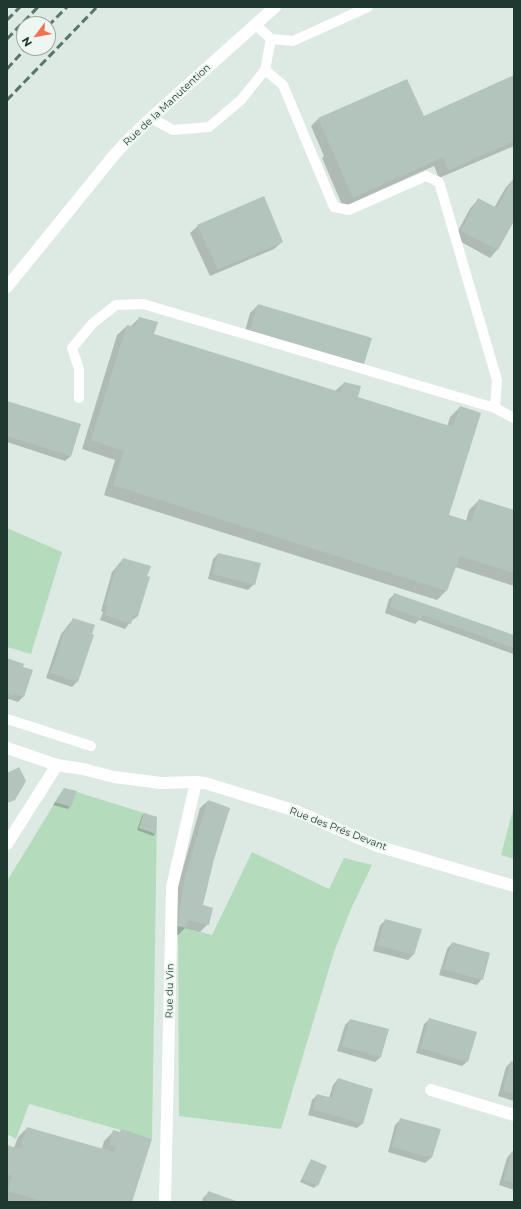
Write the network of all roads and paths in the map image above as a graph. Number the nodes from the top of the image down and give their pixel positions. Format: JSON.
{"nodes":[{"id":1,"x":275,"y":7,"type":"edge"},
{"id":2,"x":368,"y":7,"type":"edge"},
{"id":3,"x":255,"y":24,"type":"junction"},
{"id":4,"x":271,"y":39,"type":"junction"},
{"id":5,"x":265,"y":70,"type":"junction"},
{"id":6,"x":151,"y":118,"type":"junction"},
{"id":7,"x":7,"y":287,"type":"edge"},
{"id":8,"x":79,"y":398,"type":"dead end"},
{"id":9,"x":495,"y":408,"type":"junction"},
{"id":10,"x":514,"y":418,"type":"edge"},
{"id":11,"x":7,"y":719,"type":"edge"},
{"id":12,"x":91,"y":746,"type":"dead end"},
{"id":13,"x":7,"y":748,"type":"edge"},
{"id":14,"x":57,"y":765,"type":"junction"},
{"id":15,"x":196,"y":782,"type":"junction"},
{"id":16,"x":7,"y":844,"type":"edge"},
{"id":17,"x":514,"y":886,"type":"edge"},
{"id":18,"x":431,"y":1090,"type":"dead end"},
{"id":19,"x":514,"y":1115,"type":"edge"},
{"id":20,"x":165,"y":1202,"type":"edge"}],
"edges":[{"from":1,"to":3,"type":"street","name":"Rue de la Manutention"},
{"from":2,"to":4,"type":"lane"},
{"from":3,"to":4,"type":"lane"},
{"from":3,"to":6,"type":"street","name":"Rue de la Manutention"},
{"from":4,"to":5,"type":"lane"},
{"from":5,"to":6,"type":"lane"},
{"from":5,"to":9,"type":"lane"},
{"from":6,"to":7,"type":"street","name":"Rue de la Manutention"},
{"from":8,"to":9,"type":"lane"},
{"from":9,"to":10,"type":"lane"},
{"from":11,"to":12,"type":"lane"},
{"from":13,"to":14,"type":"street","name":"Rue des Prés Devant"},
{"from":14,"to":15,"type":"street","name":"Rue des Prés Devant"},
{"from":14,"to":16,"type":"street"},
{"from":15,"to":17,"type":"street","name":"Rue des Prés Devant"},
{"from":15,"to":20,"type":"street","name":"Rue du Vin"},
{"from":18,"to":19,"type":"street"}]}
